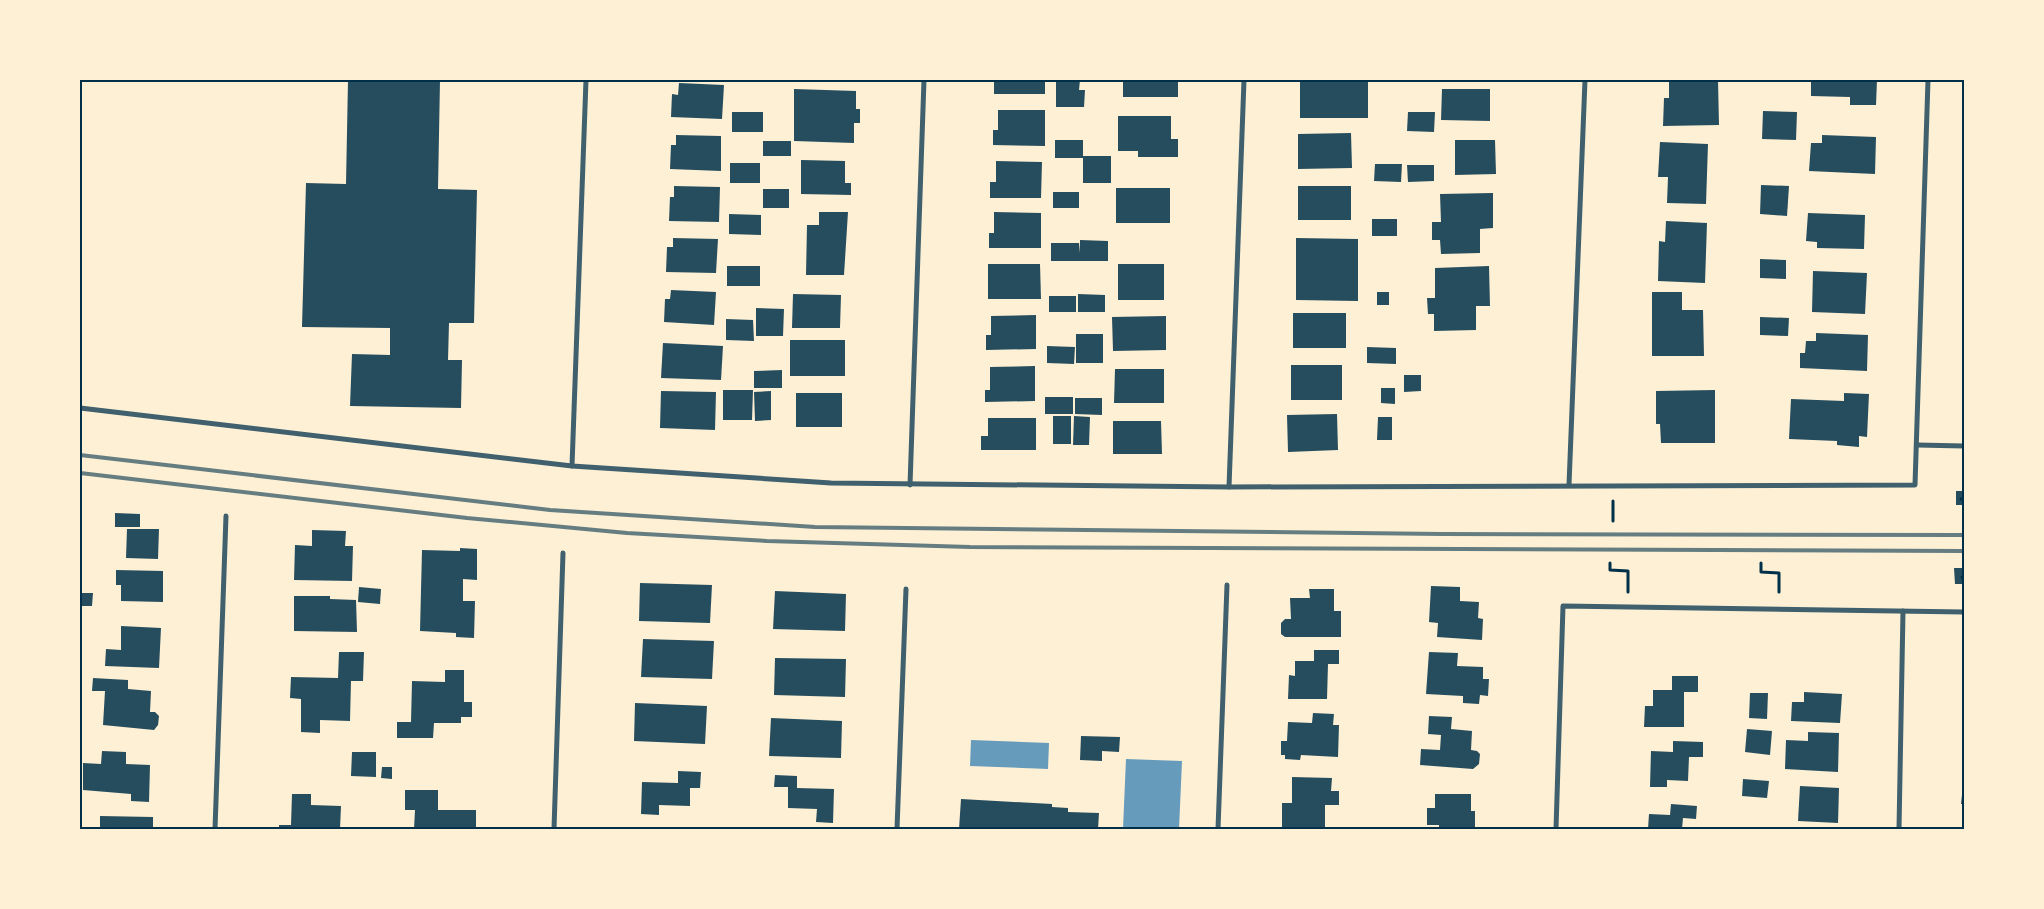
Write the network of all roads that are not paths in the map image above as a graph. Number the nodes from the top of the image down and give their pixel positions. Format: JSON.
{"nodes":[{"id":1,"x":586,"y":80,"type":"edge"},
{"id":2,"x":924,"y":80,"type":"edge"},
{"id":3,"x":1244,"y":80,"type":"edge"},
{"id":4,"x":1585,"y":80,"type":"edge"},
{"id":5,"x":1928,"y":80,"type":"edge"},
{"id":6,"x":80,"y":408,"type":"edge"},
{"id":7,"x":1917,"y":445,"type":"junction"},
{"id":8,"x":1964,"y":446,"type":"edge"},
{"id":9,"x":572,"y":466,"type":"junction"},
{"id":10,"x":910,"y":485,"type":"junction"},
{"id":11,"x":1569,"y":485,"type":"junction"},
{"id":12,"x":1229,"y":487,"type":"junction"},
{"id":13,"x":226,"y":516,"type":"dead end"},
{"id":14,"x":563,"y":553,"type":"dead end"},
{"id":15,"x":1226,"y":585,"type":"dead end"},
{"id":16,"x":906,"y":589,"type":"dead end"},
{"id":17,"x":1903,"y":611,"type":"junction"},
{"id":18,"x":1964,"y":612,"type":"edge"},
{"id":19,"x":215,"y":829,"type":"edge"},
{"id":20,"x":554,"y":829,"type":"edge"},
{"id":21,"x":897,"y":829,"type":"edge"},
{"id":22,"x":1218,"y":829,"type":"edge"},
{"id":23,"x":1556,"y":829,"type":"edge"},
{"id":24,"x":1899,"y":829,"type":"edge"}],
"edges":[{"from":1,"to":9,"type":"street"},
{"from":2,"to":10,"type":"street"},
{"from":3,"to":12,"type":"street"},
{"from":4,"to":11,"type":"street"},
{"from":5,"to":7,"type":"street"},
{"from":6,"to":9,"type":"street"},
{"from":7,"to":8,"type":"street"},
{"from":7,"to":11,"type":"street"},
{"from":9,"to":10,"type":"street"},
{"from":10,"to":12,"type":"street"},
{"from":11,"to":12,"type":"street"},
{"from":13,"to":19,"type":"street"},
{"from":14,"to":20,"type":"street"},
{"from":15,"to":22,"type":"street"},
{"from":16,"to":21,"type":"street"},
{"from":17,"to":18,"type":"street"},
{"from":17,"to":23,"type":"street"},
{"from":17,"to":24,"type":"street"}]}
